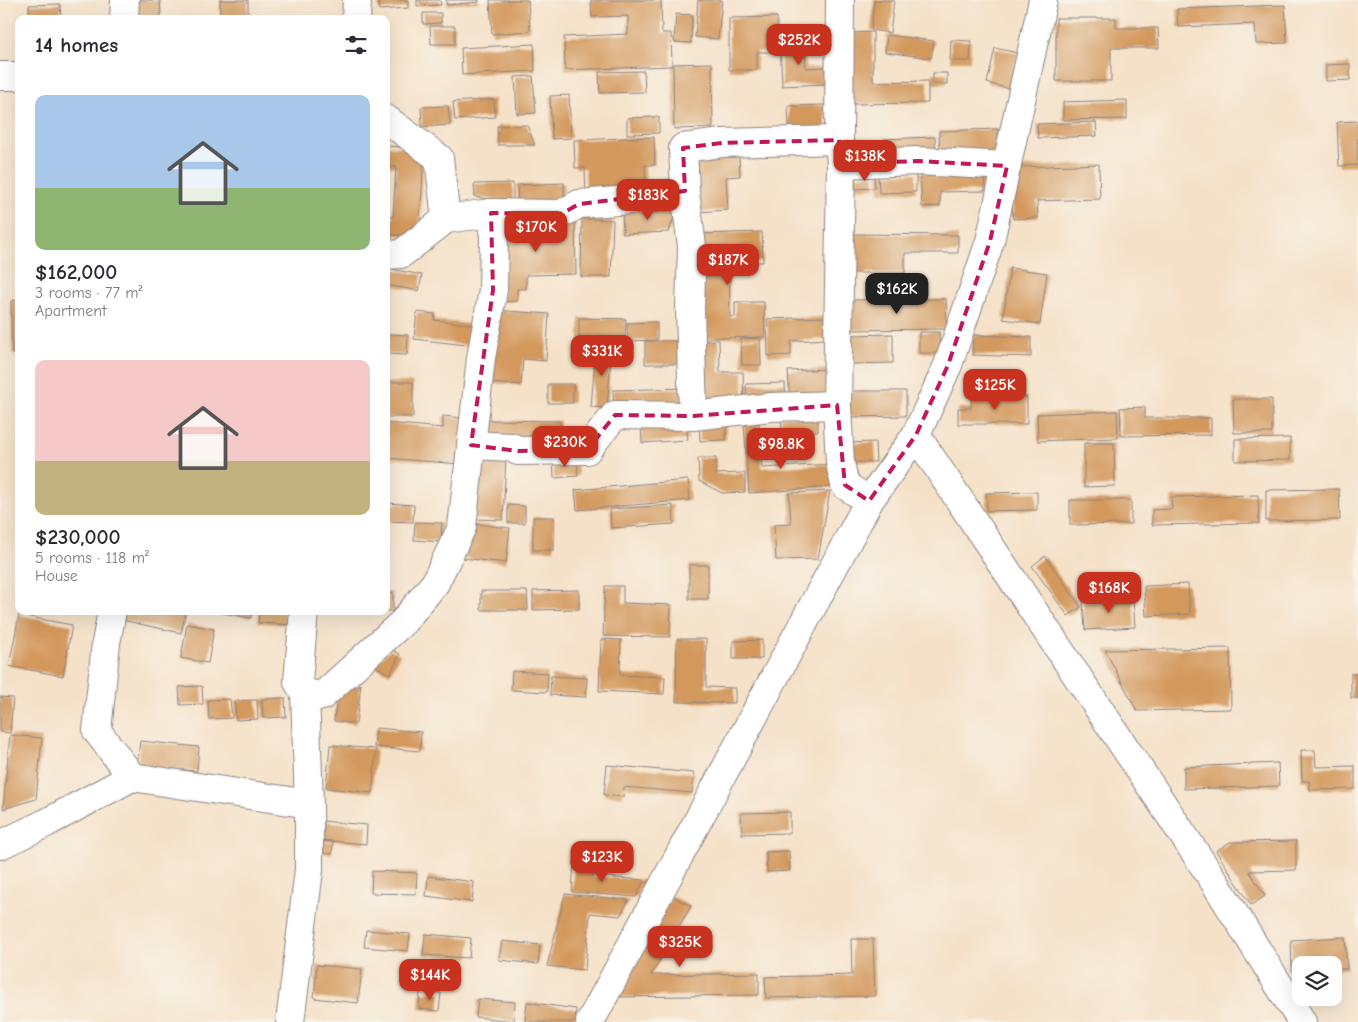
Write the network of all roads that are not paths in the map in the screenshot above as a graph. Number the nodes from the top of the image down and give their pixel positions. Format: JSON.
{"nodes":[{"id":1,"x":125,"y":0,"type":"edge"},
{"id":2,"x":356,"y":0,"type":"edge"},
{"id":3,"x":840,"y":0,"type":"edge"},
{"id":4,"x":1043,"y":0,"type":"edge"},
{"id":5,"x":124,"y":15,"type":"edge"},
{"id":6,"x":356,"y":15,"type":"edge"},
{"id":7,"x":0,"y":76,"type":"edge"},
{"id":8,"x":15,"y":76,"type":"edge"},
{"id":9,"x":390,"y":122,"type":"edge"},
{"id":10,"x":840,"y":152,"type":"junction"},
{"id":11,"x":1007,"y":166,"type":"junction"},
{"id":12,"x":685,"y":191,"type":"junction"},
{"id":13,"x":491,"y":213,"type":"junction"},
{"id":14,"x":446,"y":219,"type":"junction"},
{"id":15,"x":390,"y":255,"type":"edge"},
{"id":16,"x":837,"y":405,"type":"junction"},
{"id":17,"x":692,"y":416,"type":"junction"},
{"id":18,"x":916,"y":435,"type":"junction"},
{"id":19,"x":471,"y":445,"type":"junction"},
{"id":20,"x":869,"y":501,"type":"junction"},
{"id":21,"x":111,"y":615,"type":"edge"},
{"id":22,"x":304,"y":615,"type":"edge"},
{"id":23,"x":305,"y":693,"type":"junction"},
{"id":24,"x":132,"y":777,"type":"junction"},
{"id":25,"x":308,"y":804,"type":"junction"},
{"id":26,"x":0,"y":845,"type":"edge"},
{"id":27,"x":290,"y":1022,"type":"edge"},
{"id":28,"x":590,"y":1022,"type":"edge"},
{"id":29,"x":1302,"y":1022,"type":"edge"}],
"edges":[{"from":1,"to":5,"type":"street"},
{"from":2,"to":6,"type":"street"},
{"from":3,"to":10,"type":"street"},
{"from":4,"to":11,"type":"street"},
{"from":7,"to":8,"type":"street"},
{"from":9,"to":14,"type":"street"},
{"from":10,"to":11,"type":"street"},
{"from":10,"to":12,"type":"street"},
{"from":10,"to":16,"type":"street"},
{"from":11,"to":18,"type":"street"},
{"from":12,"to":13,"type":"street"},
{"from":12,"to":17,"type":"street"},
{"from":13,"to":14,"type":"street"},
{"from":13,"to":19,"type":"street"},
{"from":14,"to":15,"type":"street"},
{"from":16,"to":17,"type":"street"},
{"from":16,"to":20,"type":"street"},
{"from":17,"to":19,"type":"street"},
{"from":18,"to":20,"type":"street"},
{"from":18,"to":29,"type":"street"},
{"from":19,"to":23,"type":"street"},
{"from":20,"to":28,"type":"street"},
{"from":21,"to":24,"type":"street"},
{"from":22,"to":23,"type":"street"},
{"from":23,"to":25,"type":"street"},
{"from":24,"to":25,"type":"street"},
{"from":24,"to":26,"type":"street"},
{"from":25,"to":27,"type":"street"}]}
